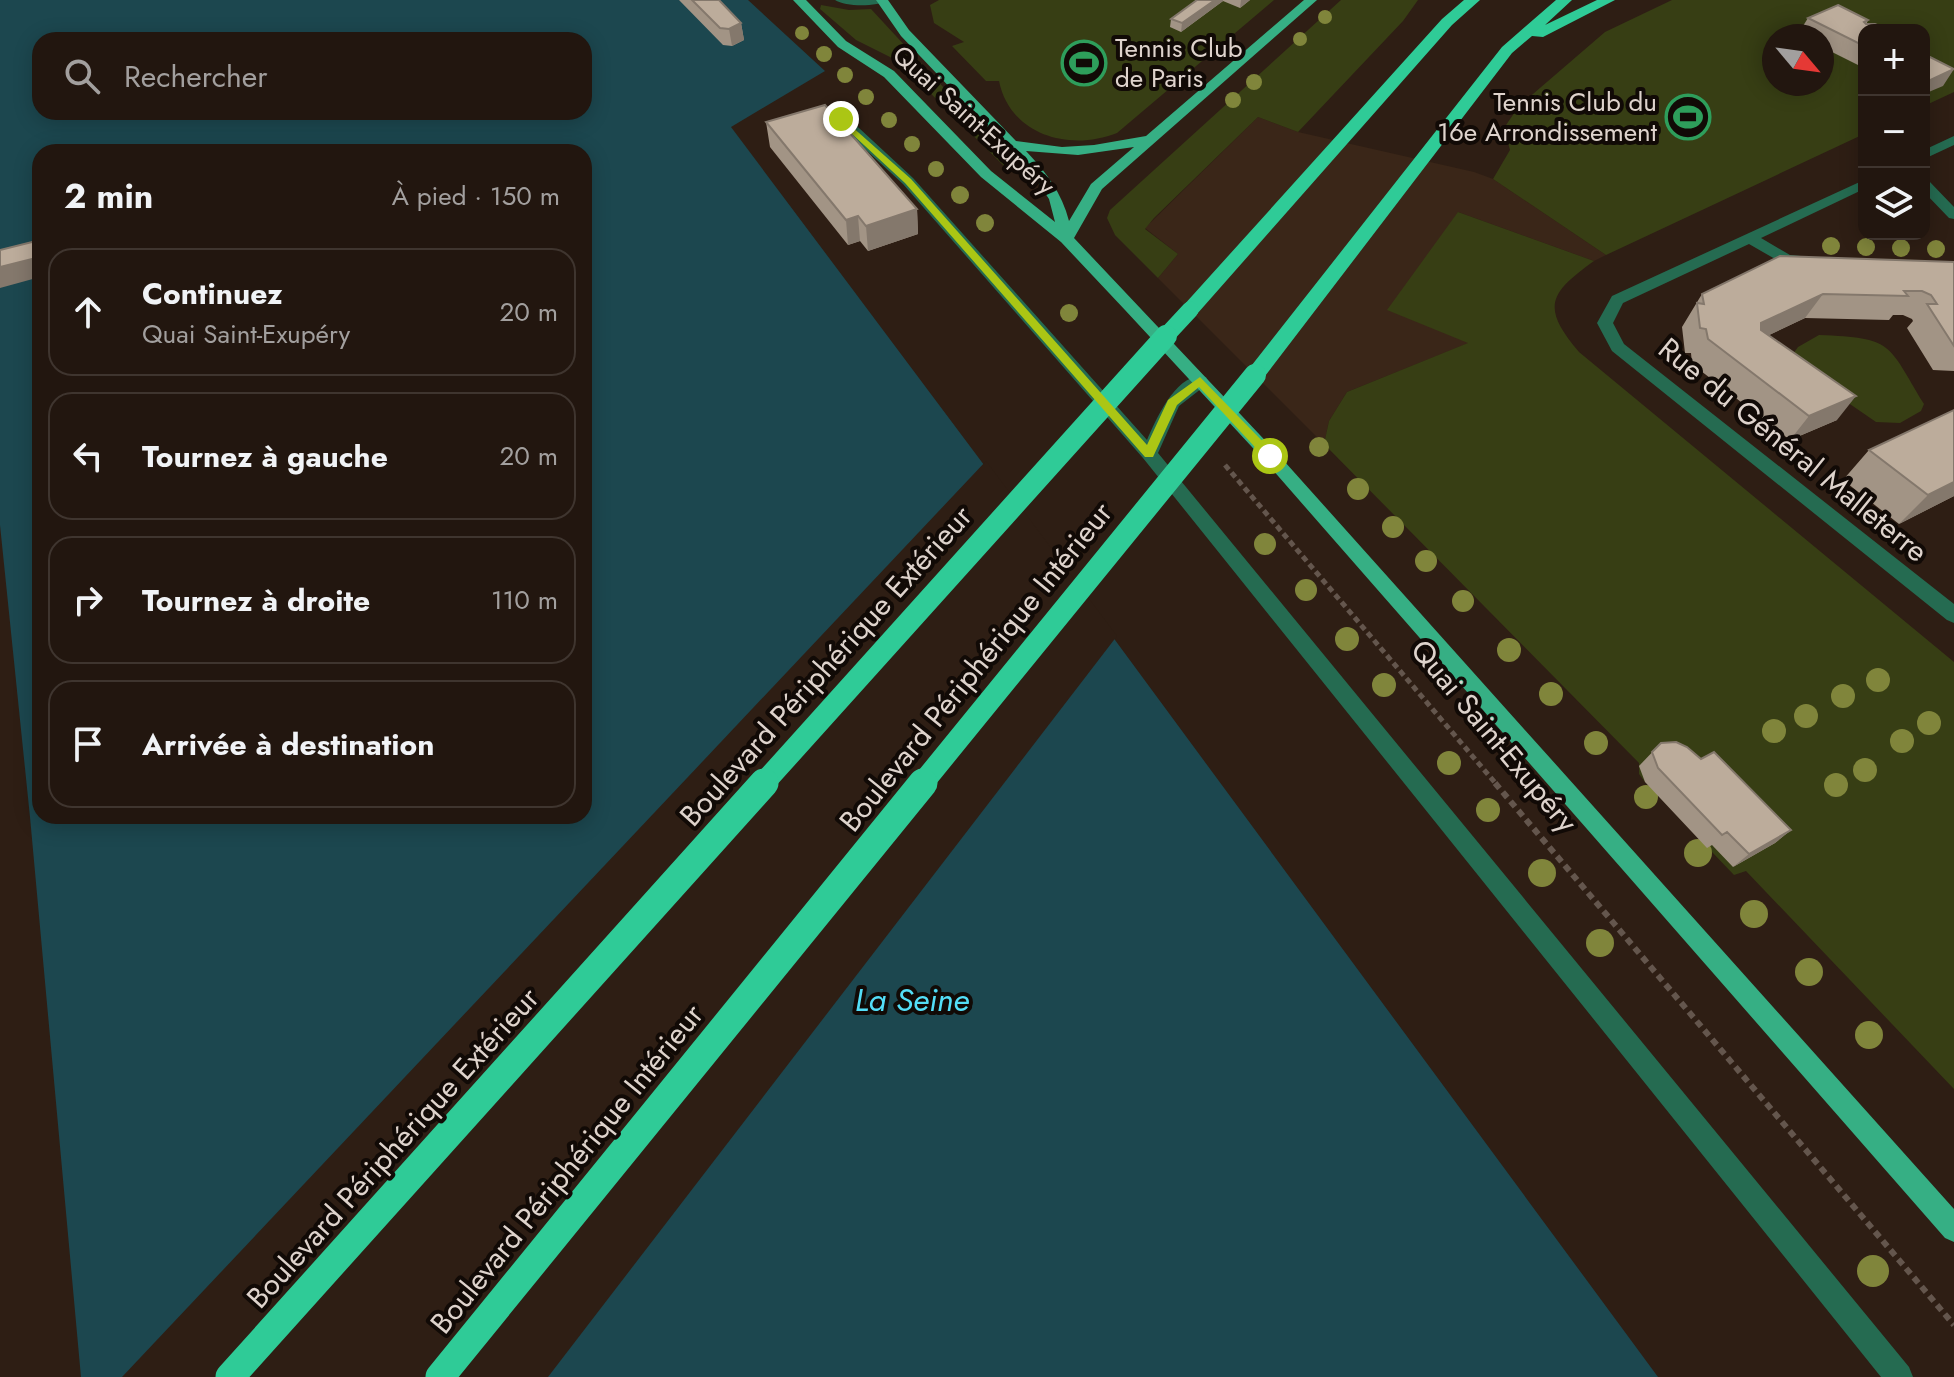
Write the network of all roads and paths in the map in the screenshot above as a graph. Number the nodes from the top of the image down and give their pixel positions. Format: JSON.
{"nodes":[{"id":1,"x":799,"y":0,"type":"edge"},
{"id":2,"x":841,"y":0,"type":"edge"},
{"id":3,"x":882,"y":0,"type":"edge"},
{"id":4,"x":1311,"y":0,"type":"edge"},
{"id":5,"x":1453,"y":0,"type":"edge"},
{"id":6,"x":1473,"y":0,"type":"edge"},
{"id":7,"x":1565,"y":0,"type":"edge"},
{"id":8,"x":1608,"y":0,"type":"edge"},
{"id":9,"x":1447,"y":22,"type":"junction"},
{"id":10,"x":1507,"y":50,"type":"junction"},
{"id":11,"x":841,"y":119,"type":"edge"},
{"id":12,"x":1151,"y":139,"type":"junction"},
{"id":13,"x":1954,"y":140,"type":"edge"},
{"id":14,"x":1009,"y":144,"type":"junction"},
{"id":15,"x":1930,"y":152,"type":"edge"},
{"id":16,"x":1858,"y":187,"type":"edge"},
{"id":17,"x":1930,"y":190,"type":"edge"},
{"id":18,"x":1954,"y":215,"type":"edge"},
{"id":19,"x":1066,"y":239,"type":"junction"},
{"id":20,"x":1751,"y":239,"type":"junction"},
{"id":21,"x":1817,"y":261,"type":"edge"},
{"id":22,"x":1200,"y":381,"type":"junction"},
{"id":23,"x":1149,"y":454,"type":"junction"},
{"id":24,"x":1224,"y":463,"type":"dead end"},
{"id":25,"x":1954,"y":615,"type":"edge"},
{"id":26,"x":1954,"y":1229,"type":"edge"},
{"id":27,"x":1954,"y":1325,"type":"edge"},
{"id":28,"x":230,"y":1377,"type":"edge"},
{"id":29,"x":440,"y":1377,"type":"edge"},
{"id":30,"x":1899,"y":1377,"type":"edge"}],
"edges":[{"from":1,"to":19,"type":"main road","name":"Quai Saint-Exupéry"},
{"from":2,"to":3,"type":"street"},
{"from":3,"to":14,"type":"main road","name":"Quai Saint-Exupéry"},
{"from":4,"to":12,"type":"main road"},
{"from":5,"to":9,"type":"highway"},
{"from":6,"to":9,"type":"highway","name":"Boulevard Périphérique Extérieur"},
{"from":7,"to":10,"type":"highway","name":"Boulevard Périphérique Intérieur"},
{"from":8,"to":10,"type":"highway"},
{"from":9,"to":28,"type":"highway","name":"Boulevard Périphérique Extérieur","bridge":true},
{"from":10,"to":29,"type":"highway","name":"Boulevard Périphérique Intérieur","bridge":true},
{"from":11,"to":23,"type":"street"},
{"from":12,"to":14,"type":"main road"},
{"from":12,"to":19,"type":"main road"},
{"from":13,"to":15,"type":"street"},
{"from":14,"to":19,"type":"main road","name":"Quai Saint-Exupéry"},
{"from":16,"to":20,"type":"street"},
{"from":17,"to":18,"type":"street"},
{"from":19,"to":22,"type":"main road","name":"Quai Saint-Exupéry"},
{"from":20,"to":21,"type":"street"},
{"from":20,"to":25,"type":"street","name":"Rue du Général Malleterre"},
{"from":22,"to":23,"type":"street"},
{"from":22,"to":26,"type":"main road","name":"Quai Saint-Exupéry"},
{"from":23,"to":30,"type":"street"},
{"from":24,"to":27,"type":"path","name":"Quai Saint-Exupéry"}]}
